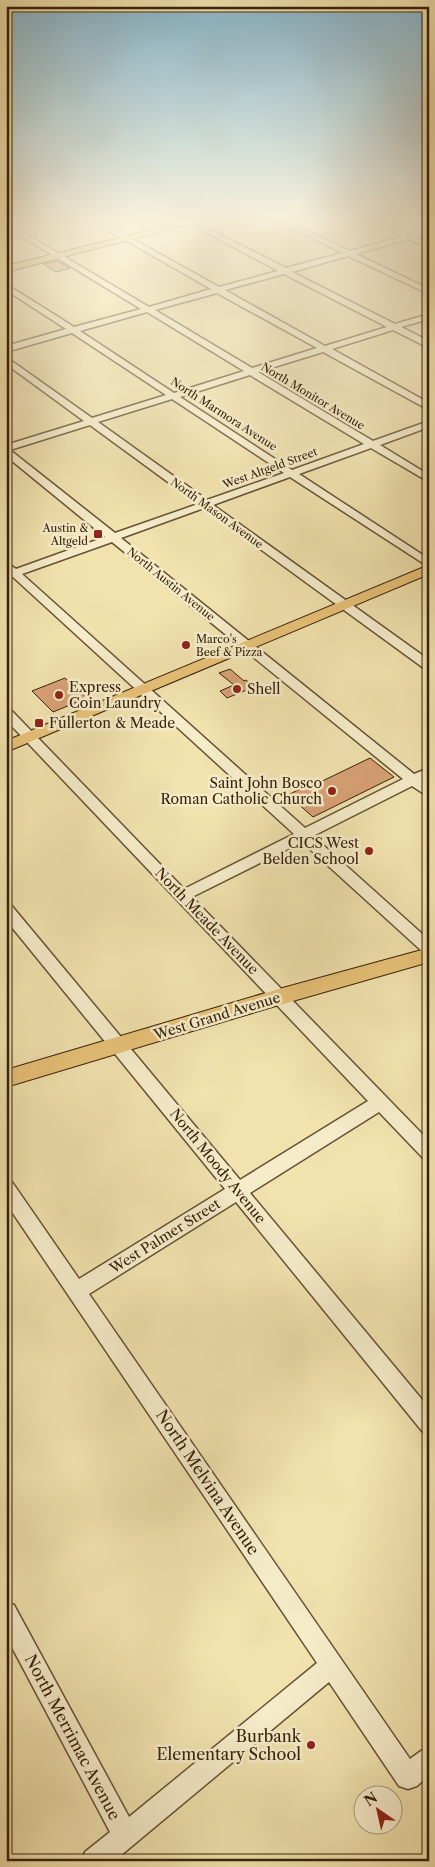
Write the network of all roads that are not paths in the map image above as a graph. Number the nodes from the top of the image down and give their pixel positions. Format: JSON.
{"nodes":[{"id":1,"x":39,"y":307,"type":"edge"},
{"id":2,"x":143,"y":307,"type":"edge"},
{"id":3,"x":158,"y":307,"type":"edge"},
{"id":4,"x":249,"y":307,"type":"edge"},
{"id":5,"x":354,"y":307,"type":"edge"},
{"id":6,"x":148,"y":310,"type":"junction"},
{"id":7,"x":429,"y":316,"type":"edge"},
{"id":8,"x":393,"y":327,"type":"junction"},
{"id":9,"x":74,"y":330,"type":"junction"},
{"id":10,"x":429,"y":345,"type":"edge"},
{"id":11,"x":6,"y":349,"type":"edge"},
{"id":12,"x":324,"y":349,"type":"junction"},
{"id":13,"x":6,"y":360,"type":"edge"},
{"id":14,"x":251,"y":372,"type":"junction"},
{"id":15,"x":174,"y":396,"type":"junction"},
{"id":16,"x":429,"y":407,"type":"edge"},
{"id":17,"x":92,"y":422,"type":"junction"},
{"id":18,"x":429,"y":424,"type":"edge"},
{"id":19,"x":372,"y":445,"type":"junction"},
{"id":20,"x":6,"y":450,"type":"edge"},
{"id":21,"x":292,"y":474,"type":"junction"},
{"id":22,"x":429,"y":479,"type":"edge"},
{"id":23,"x":206,"y":504,"type":"junction"},
{"id":24,"x":114,"y":538,"type":"junction"},
{"id":25,"x":429,"y":564,"type":"edge"},
{"id":26,"x":6,"y":565,"type":"edge"},
{"id":27,"x":429,"y":569,"type":"edge"},
{"id":28,"x":11,"y":575,"type":"edge"},
{"id":29,"x":344,"y":605,"type":"junction"},
{"id":30,"x":247,"y":646,"type":"junction"},
{"id":31,"x":429,"y":666,"type":"edge"},
{"id":32,"x":143,"y":689,"type":"junction"},
{"id":33,"x":6,"y":712,"type":"edge"},
{"id":34,"x":30,"y":737,"type":"junction"},
{"id":35,"x":6,"y":747,"type":"edge"},
{"id":36,"x":429,"y":772,"type":"edge"},
{"id":37,"x":413,"y":780,"type":"junction"},
{"id":38,"x":429,"y":792,"type":"edge"},
{"id":39,"x":303,"y":835,"type":"junction"},
{"id":40,"x":182,"y":896,"type":"junction"},
{"id":41,"x":6,"y":909,"type":"edge"},
{"id":42,"x":429,"y":949,"type":"edge"},
{"id":43,"x":429,"y":955,"type":"edge"},
{"id":44,"x":279,"y":997,"type":"junction"},
{"id":45,"x":118,"y":1045,"type":"junction"},
{"id":46,"x":6,"y":1079,"type":"edge"},
{"id":47,"x":381,"y":1102,"type":"junction"},
{"id":48,"x":429,"y":1152,"type":"edge"},
{"id":49,"x":6,"y":1188,"type":"edge"},
{"id":50,"x":238,"y":1191,"type":"junction"},
{"id":51,"x":77,"y":1291,"type":"junction"},
{"id":52,"x":429,"y":1424,"type":"edge"},
{"id":53,"x":6,"y":1613,"type":"edge"},
{"id":54,"x":332,"y":1665,"type":"junction"},
{"id":55,"x":429,"y":1758,"type":"edge"},
{"id":56,"x":125,"y":1835,"type":"junction"},
{"id":57,"x":94,"y":1861,"type":"edge"}],
"edges":[{"from":1,"to":9,"type":"street","name":"North Marmora Avenue"},
{"from":2,"to":6,"type":"street","name":"North Monitor Avenue"},
{"from":3,"to":6,"type":"street"},
{"from":4,"to":12,"type":"street"},
{"from":5,"to":8,"type":"street"},
{"from":6,"to":9,"type":"street"},
{"from":6,"to":14,"type":"street","name":"North Monitor Avenue"},
{"from":7,"to":8,"type":"street"},
{"from":8,"to":10,"type":"street"},
{"from":8,"to":12,"type":"street"},
{"from":9,"to":11,"type":"street"},
{"from":9,"to":15,"type":"street","name":"North Marmora Avenue"},
{"from":12,"to":14,"type":"street"},
{"from":12,"to":16,"type":"street"},
{"from":13,"to":17,"type":"street","name":"North Mason Avenue"},
{"from":14,"to":15,"type":"street"},
{"from":14,"to":19,"type":"street","name":"North Monitor Avenue"},
{"from":15,"to":17,"type":"street"},
{"from":15,"to":21,"type":"street","name":"North Marmora Avenue"},
{"from":17,"to":20,"type":"street"},
{"from":17,"to":23,"type":"street","name":"North Mason Avenue"},
{"from":18,"to":19,"type":"street","name":"West Altgeld Street"},
{"from":19,"to":21,"type":"street","name":"West Altgeld Street"},
{"from":19,"to":22,"type":"street","name":"North Monitor Avenue"},
{"from":20,"to":24,"type":"street","name":"North Austin Avenue"},
{"from":21,"to":23,"type":"street","name":"West Altgeld Street"},
{"from":21,"to":25,"type":"street","name":"North Marmora Avenue"},
{"from":23,"to":24,"type":"street","name":"West Altgeld Street"},
{"from":23,"to":29,"type":"street","name":"North Mason Avenue"},
{"from":24,"to":28,"type":"street","name":"West Altgeld Street"},
{"from":24,"to":30,"type":"street","name":"North Austin Avenue"},
{"from":26,"to":28,"type":"street"},
{"from":27,"to":29,"type":"main road"},
{"from":28,"to":32,"type":"street"},
{"from":29,"to":30,"type":"main road"},
{"from":29,"to":31,"type":"street","name":"North Mason Avenue"},
{"from":30,"to":32,"type":"main road"},
{"from":30,"to":37,"type":"street","name":"North Austin Avenue"},
{"from":32,"to":34,"type":"main road"},
{"from":32,"to":39,"type":"street"},
{"from":33,"to":34,"type":"street","name":"North Meade Avenue"},
{"from":34,"to":35,"type":"main road"},
{"from":34,"to":40,"type":"street","name":"North Meade Avenue"},
{"from":36,"to":37,"type":"street"},
{"from":37,"to":38,"type":"street","name":"North Austin Avenue"},
{"from":37,"to":39,"type":"street"},
{"from":39,"to":40,"type":"street"},
{"from":39,"to":42,"type":"street"},
{"from":40,"to":44,"type":"street","name":"North Meade Avenue"},
{"from":41,"to":45,"type":"street","name":"North Moody Avenue"},
{"from":43,"to":44,"type":"main road","name":"West Grand Avenue"},
{"from":44,"to":45,"type":"main road","name":"West Grand Avenue"},
{"from":44,"to":47,"type":"street","name":"North Meade Avenue"},
{"from":45,"to":46,"type":"main road","name":"West Grand Avenue"},
{"from":45,"to":50,"type":"street","name":"North Moody Avenue"},
{"from":47,"to":48,"type":"street","name":"North Meade Avenue"},
{"from":47,"to":50,"type":"street","name":"West Palmer Street"},
{"from":49,"to":51,"type":"street","name":"North Melvina Avenue"},
{"from":50,"to":51,"type":"street","name":"West Palmer Street"},
{"from":50,"to":52,"type":"street","name":"North Moody Avenue"},
{"from":51,"to":54,"type":"street","name":"North Melvina Avenue"},
{"from":53,"to":56,"type":"street","name":"North Merrimac Avenue"},
{"from":54,"to":55,"type":"street","name":"North Melvina Avenue"},
{"from":54,"to":56,"type":"street"},
{"from":56,"to":57,"type":"street"}]}
